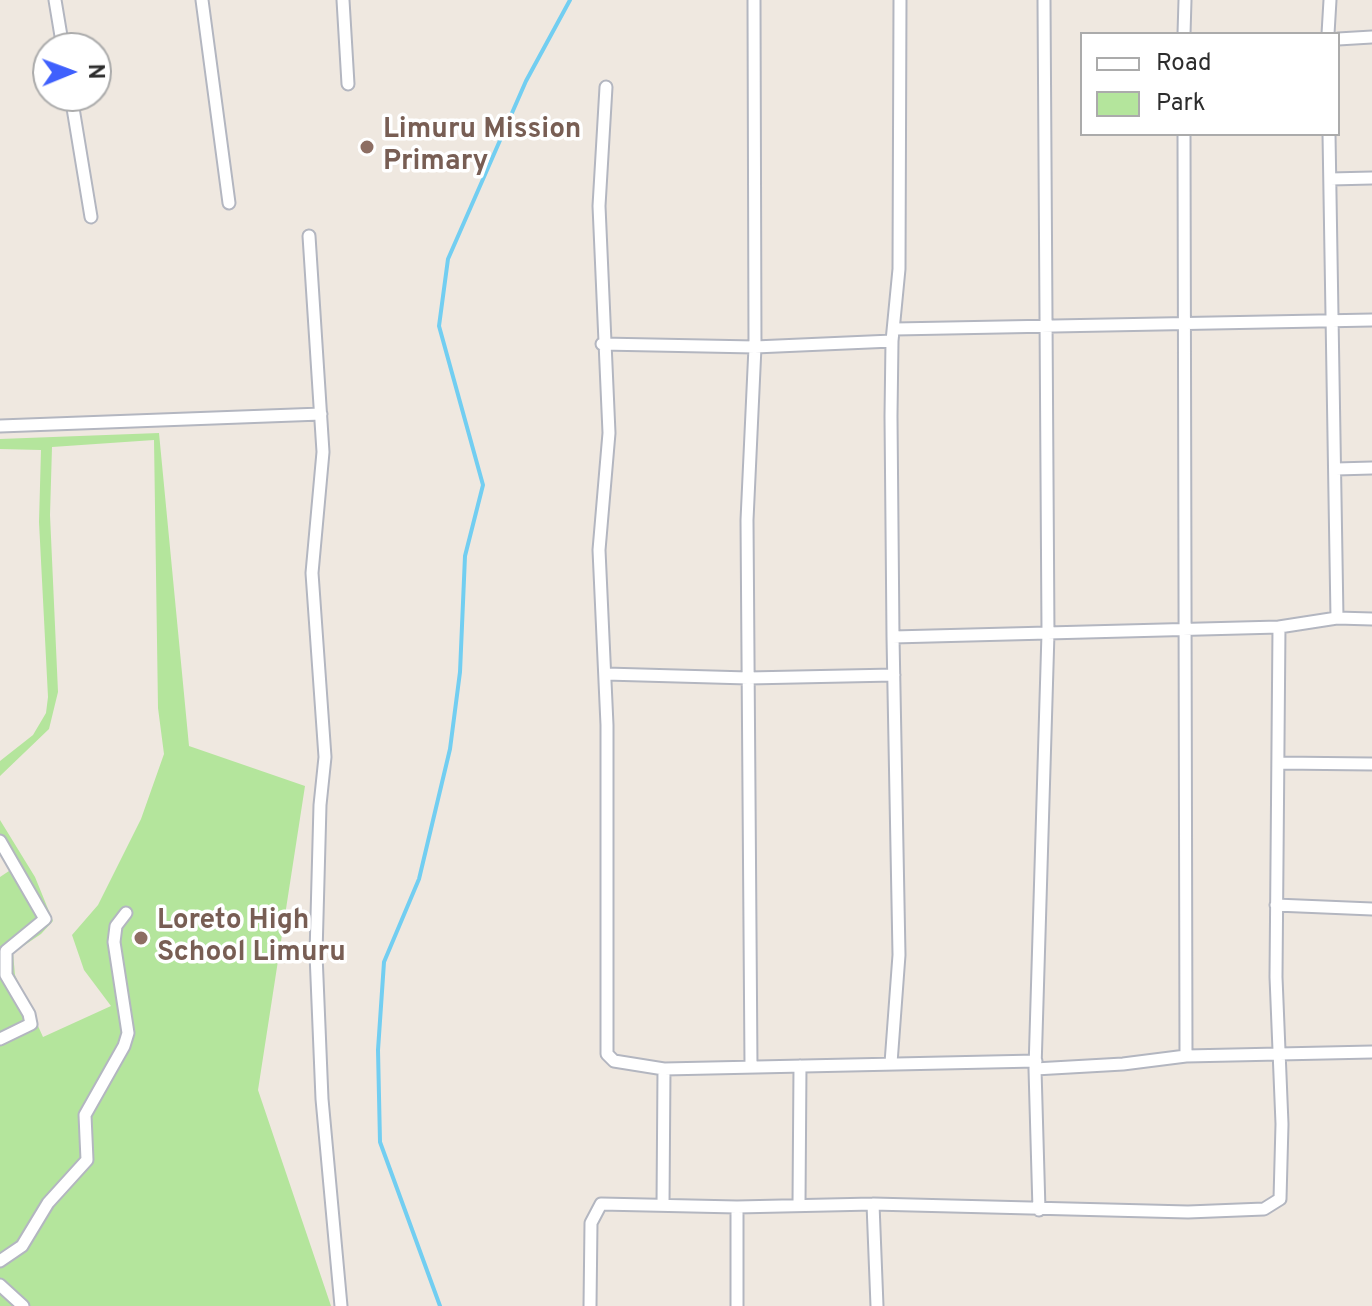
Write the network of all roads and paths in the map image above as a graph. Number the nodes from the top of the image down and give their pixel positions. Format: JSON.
{"nodes":[{"id":1,"x":55,"y":0,"type":"edge"},
{"id":2,"x":202,"y":0,"type":"edge"},
{"id":3,"x":343,"y":0,"type":"edge"},
{"id":4,"x":754,"y":0,"type":"edge"},
{"id":5,"x":900,"y":0,"type":"edge"},
{"id":6,"x":1044,"y":0,"type":"edge"},
{"id":7,"x":1185,"y":0,"type":"edge"},
{"id":8,"x":1330,"y":0,"type":"edge"},
{"id":9,"x":60,"y":32,"type":"edge"},
{"id":10,"x":1184,"y":32,"type":"edge"},
{"id":11,"x":1328,"y":32,"type":"edge"},
{"id":12,"x":1372,"y":37,"type":"edge"},
{"id":13,"x":1340,"y":39,"type":"edge"},
{"id":14,"x":348,"y":84,"type":"dead end"},
{"id":15,"x":606,"y":87,"type":"dead end"},
{"id":16,"x":74,"y":112,"type":"edge"},
{"id":17,"x":1184,"y":136,"type":"edge"},
{"id":18,"x":1329,"y":136,"type":"edge"},
{"id":19,"x":1372,"y":178,"type":"edge"},
{"id":20,"x":1330,"y":179,"type":"junction"},
{"id":21,"x":229,"y":203,"type":"dead end"},
{"id":22,"x":91,"y":217,"type":"dead end"},
{"id":23,"x":309,"y":236,"type":"dead end"},
{"id":24,"x":1331,"y":320,"type":"junction"},
{"id":25,"x":1372,"y":320,"type":"edge"},
{"id":26,"x":1186,"y":323,"type":"junction"},
{"id":27,"x":1045,"y":328,"type":"junction"},
{"id":28,"x":894,"y":335,"type":"junction"},
{"id":29,"x":602,"y":344,"type":"junction"},
{"id":30,"x":755,"y":347,"type":"junction"},
{"id":31,"x":321,"y":414,"type":"junction"},
{"id":32,"x":0,"y":426,"type":"edge"},
{"id":33,"x":1372,"y":468,"type":"edge"},
{"id":34,"x":1336,"y":469,"type":"junction"},
{"id":35,"x":1337,"y":618,"type":"junction"},
{"id":36,"x":1372,"y":619,"type":"edge"},
{"id":37,"x":1279,"y":627,"type":"junction"},
{"id":38,"x":1187,"y":631,"type":"junction"},
{"id":39,"x":1048,"y":633,"type":"junction"},
{"id":40,"x":893,"y":637,"type":"junction"},
{"id":41,"x":606,"y":674,"type":"junction"},
{"id":42,"x":894,"y":675,"type":"junction"},
{"id":43,"x":748,"y":678,"type":"junction"},
{"id":44,"x":1279,"y":763,"type":"junction"},
{"id":45,"x":1372,"y":764,"type":"edge"},
{"id":46,"x":0,"y":841,"type":"edge"},
{"id":47,"x":1276,"y":905,"type":"junction"},
{"id":48,"x":1372,"y":909,"type":"edge"},
{"id":49,"x":126,"y":913,"type":"dead end"},
{"id":50,"x":0,"y":1039,"type":"edge"},
{"id":51,"x":1372,"y":1052,"type":"edge"},
{"id":52,"x":1280,"y":1054,"type":"junction"},
{"id":53,"x":1186,"y":1056,"type":"junction"},
{"id":54,"x":891,"y":1063,"type":"junction"},
{"id":55,"x":1036,"y":1065,"type":"junction"},
{"id":56,"x":751,"y":1066,"type":"junction"},
{"id":57,"x":800,"y":1066,"type":"junction"},
{"id":58,"x":664,"y":1069,"type":"junction"},
{"id":59,"x":799,"y":1203,"type":"junction"},
{"id":60,"x":873,"y":1204,"type":"junction"},
{"id":61,"x":663,"y":1205,"type":"junction"},
{"id":62,"x":737,"y":1207,"type":"junction"},
{"id":63,"x":1039,"y":1210,"type":"junction"},
{"id":64,"x":0,"y":1261,"type":"edge"},
{"id":65,"x":0,"y":1285,"type":"edge"},
{"id":66,"x":23,"y":1306,"type":"edge"},
{"id":67,"x":341,"y":1306,"type":"edge"},
{"id":68,"x":590,"y":1306,"type":"edge"},
{"id":69,"x":737,"y":1306,"type":"edge"},
{"id":70,"x":877,"y":1306,"type":"edge"}],
"edges":[{"from":1,"to":9,"type":"street"},
{"from":2,"to":21,"type":"street"},
{"from":3,"to":14,"type":"street"},
{"from":4,"to":30,"type":"street"},
{"from":5,"to":28,"type":"street"},
{"from":6,"to":27,"type":"street"},
{"from":7,"to":10,"type":"street"},
{"from":8,"to":11,"type":"street"},
{"from":12,"to":13,"type":"street"},
{"from":15,"to":29,"type":"street"},
{"from":16,"to":22,"type":"street"},
{"from":17,"to":26,"type":"street"},
{"from":18,"to":20,"type":"street"},
{"from":19,"to":20,"type":"street"},
{"from":20,"to":24,"type":"street"},
{"from":23,"to":31,"type":"street"},
{"from":24,"to":25,"type":"street"},
{"from":24,"to":26,"type":"street"},
{"from":24,"to":34,"type":"street"},
{"from":26,"to":27,"type":"street"},
{"from":26,"to":38,"type":"street"},
{"from":27,"to":28,"type":"street"},
{"from":27,"to":39,"type":"street"},
{"from":28,"to":30,"type":"street"},
{"from":28,"to":40,"type":"street"},
{"from":29,"to":30,"type":"street"},
{"from":29,"to":41,"type":"street"},
{"from":30,"to":43,"type":"street"},
{"from":31,"to":32,"type":"street"},
{"from":31,"to":67,"type":"street"},
{"from":33,"to":34,"type":"street"},
{"from":34,"to":35,"type":"street"},
{"from":35,"to":36,"type":"street"},
{"from":35,"to":37,"type":"street"},
{"from":37,"to":38,"type":"street"},
{"from":37,"to":44,"type":"street"},
{"from":38,"to":39,"type":"street"},
{"from":38,"to":53,"type":"street"},
{"from":39,"to":40,"type":"street"},
{"from":39,"to":55,"type":"street"},
{"from":40,"to":42,"type":"street"},
{"from":41,"to":43,"type":"street"},
{"from":41,"to":58,"type":"street"},
{"from":42,"to":43,"type":"street"},
{"from":42,"to":54,"type":"street"},
{"from":43,"to":56,"type":"street"},
{"from":44,"to":45,"type":"street"},
{"from":44,"to":47,"type":"street"},
{"from":46,"to":50,"type":"street"},
{"from":47,"to":48,"type":"street"},
{"from":47,"to":52,"type":"street"},
{"from":49,"to":64,"type":"street"},
{"from":51,"to":52,"type":"street"},
{"from":52,"to":53,"type":"street"},
{"from":52,"to":63,"type":"street"},
{"from":53,"to":55,"type":"street"},
{"from":54,"to":55,"type":"street"},
{"from":54,"to":57,"type":"street"},
{"from":55,"to":63,"type":"street"},
{"from":56,"to":57,"type":"street"},
{"from":56,"to":58,"type":"street"},
{"from":57,"to":59,"type":"street"},
{"from":58,"to":61,"type":"street"},
{"from":59,"to":60,"type":"street"},
{"from":59,"to":62,"type":"street"},
{"from":60,"to":63,"type":"street"},
{"from":60,"to":70,"type":"street"},
{"from":61,"to":62,"type":"street"},
{"from":61,"to":68,"type":"street"},
{"from":62,"to":69,"type":"street"},
{"from":65,"to":66,"type":"street"}]}
